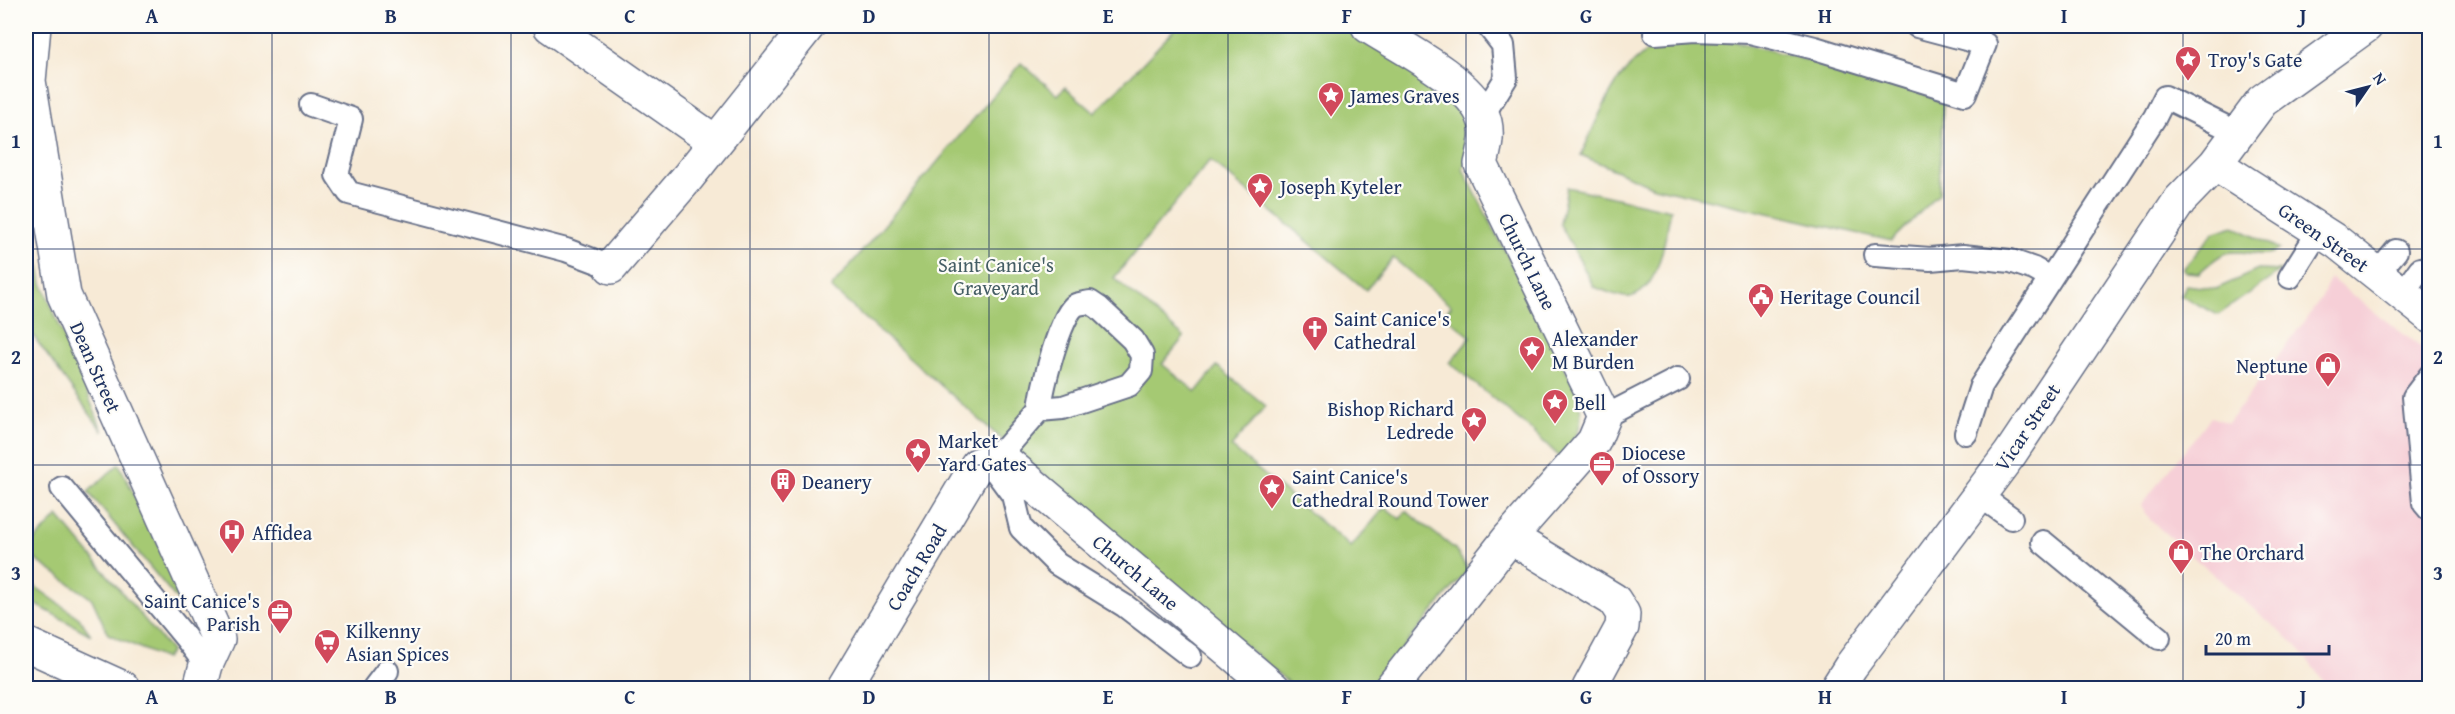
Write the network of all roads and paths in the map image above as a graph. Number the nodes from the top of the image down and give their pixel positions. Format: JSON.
{"nodes":[{"id":1,"x":34,"y":26,"type":"edge"},
{"id":2,"x":550,"y":26,"type":"edge"},
{"id":3,"x":808,"y":26,"type":"edge"},
{"id":4,"x":1368,"y":26,"type":"edge"},
{"id":5,"x":1488,"y":26,"type":"edge"},
{"id":6,"x":1917,"y":26,"type":"edge"},
{"id":7,"x":2357,"y":28,"type":"edge"},
{"id":8,"x":1655,"y":33,"type":"dead end"},
{"id":9,"x":27,"y":81,"type":"edge"},
{"id":10,"x":311,"y":105,"type":"dead end"},
{"id":11,"x":1483,"y":115,"type":"junction"},
{"id":12,"x":2238,"y":133,"type":"junction"},
{"id":13,"x":714,"y":141,"type":"junction"},
{"id":14,"x":2215,"y":164,"type":"junction"},
{"id":15,"x":2319,"y":231,"type":"junction"},
{"id":16,"x":1875,"y":255,"type":"dead end"},
{"id":17,"x":611,"y":267,"type":"joint"},
{"id":18,"x":2290,"y":277,"type":"dead end"},
{"id":19,"x":2050,"y":278,"type":"junction"},
{"id":20,"x":2430,"y":316,"type":"edge"},
{"id":21,"x":2430,"y":376,"type":"edge"},
{"id":22,"x":1678,"y":379,"type":"dead end"},
{"id":23,"x":1040,"y":409,"type":"junction"},
{"id":24,"x":1604,"y":417,"type":"junction"},
{"id":25,"x":1966,"y":433,"type":"dead end"},
{"id":26,"x":994,"y":458,"type":"junction"},
{"id":27,"x":62,"y":488,"type":"dead end"},
{"id":28,"x":1979,"y":495,"type":"junction"},
{"id":29,"x":2430,"y":510,"type":"edge"},
{"id":30,"x":2011,"y":518,"type":"dead end"},
{"id":31,"x":1510,"y":537,"type":"junction"},
{"id":32,"x":2043,"y":542,"type":"dead end"},
{"id":33,"x":2159,"y":638,"type":"dead end"},
{"id":34,"x":26,"y":644,"type":"edge"},
{"id":35,"x":1190,"y":656,"type":"dead end"},
{"id":36,"x":203,"y":677,"type":"edge"},
{"id":37,"x":1846,"y":685,"type":"edge"},
{"id":38,"x":123,"y":688,"type":"edge"},
{"id":39,"x":844,"y":688,"type":"edge"},
{"id":40,"x":1273,"y":688,"type":"edge"},
{"id":41,"x":1391,"y":688,"type":"edge"},
{"id":42,"x":1589,"y":688,"type":"edge"}],
"edges":[{"from":1,"to":9,"type":"street","name":"Dean Street"},
{"from":2,"to":13,"type":"street"},
{"from":3,"to":13,"type":"street"},
{"from":4,"to":11,"type":"street"},
{"from":5,"to":11,"type":"lane"},
{"from":6,"to":8,"type":"lane"},
{"from":7,"to":12,"type":"street"},
{"from":9,"to":36,"type":"street","name":"Dean Street"},
{"from":10,"to":17,"type":"lane"},
{"from":11,"to":24,"type":"street","name":"Church Lane"},
{"from":12,"to":14,"type":"street"},
{"from":12,"to":19,"type":"lane"},
{"from":13,"to":17,"type":"street"},
{"from":14,"to":15,"type":"street","name":"Green Street"},
{"from":14,"to":28,"type":"street","name":"Vicar Street"},
{"from":15,"to":18,"type":"lane"},
{"from":15,"to":20,"type":"street","name":"Green Street"},
{"from":16,"to":19,"type":"lane"},
{"from":19,"to":25,"type":"lane"},
{"from":21,"to":29,"type":"lane"},
{"from":22,"to":24,"type":"lane"},
{"from":23,"to":23,"type":"lane"},
{"from":23,"to":26,"type":"lane"},
{"from":24,"to":31,"type":"street"},
{"from":26,"to":35,"type":"lane"},
{"from":26,"to":39,"type":"street","name":"Coach Road"},
{"from":26,"to":40,"type":"street","name":"Church Lane"},
{"from":27,"to":36,"type":"lane"},
{"from":28,"to":30,"type":"lane"},
{"from":28,"to":37,"type":"street","name":"Vicar Street"},
{"from":31,"to":41,"type":"street"},
{"from":31,"to":42,"type":"street"},
{"from":32,"to":33,"type":"lane"},
{"from":34,"to":38,"type":"street"}]}
